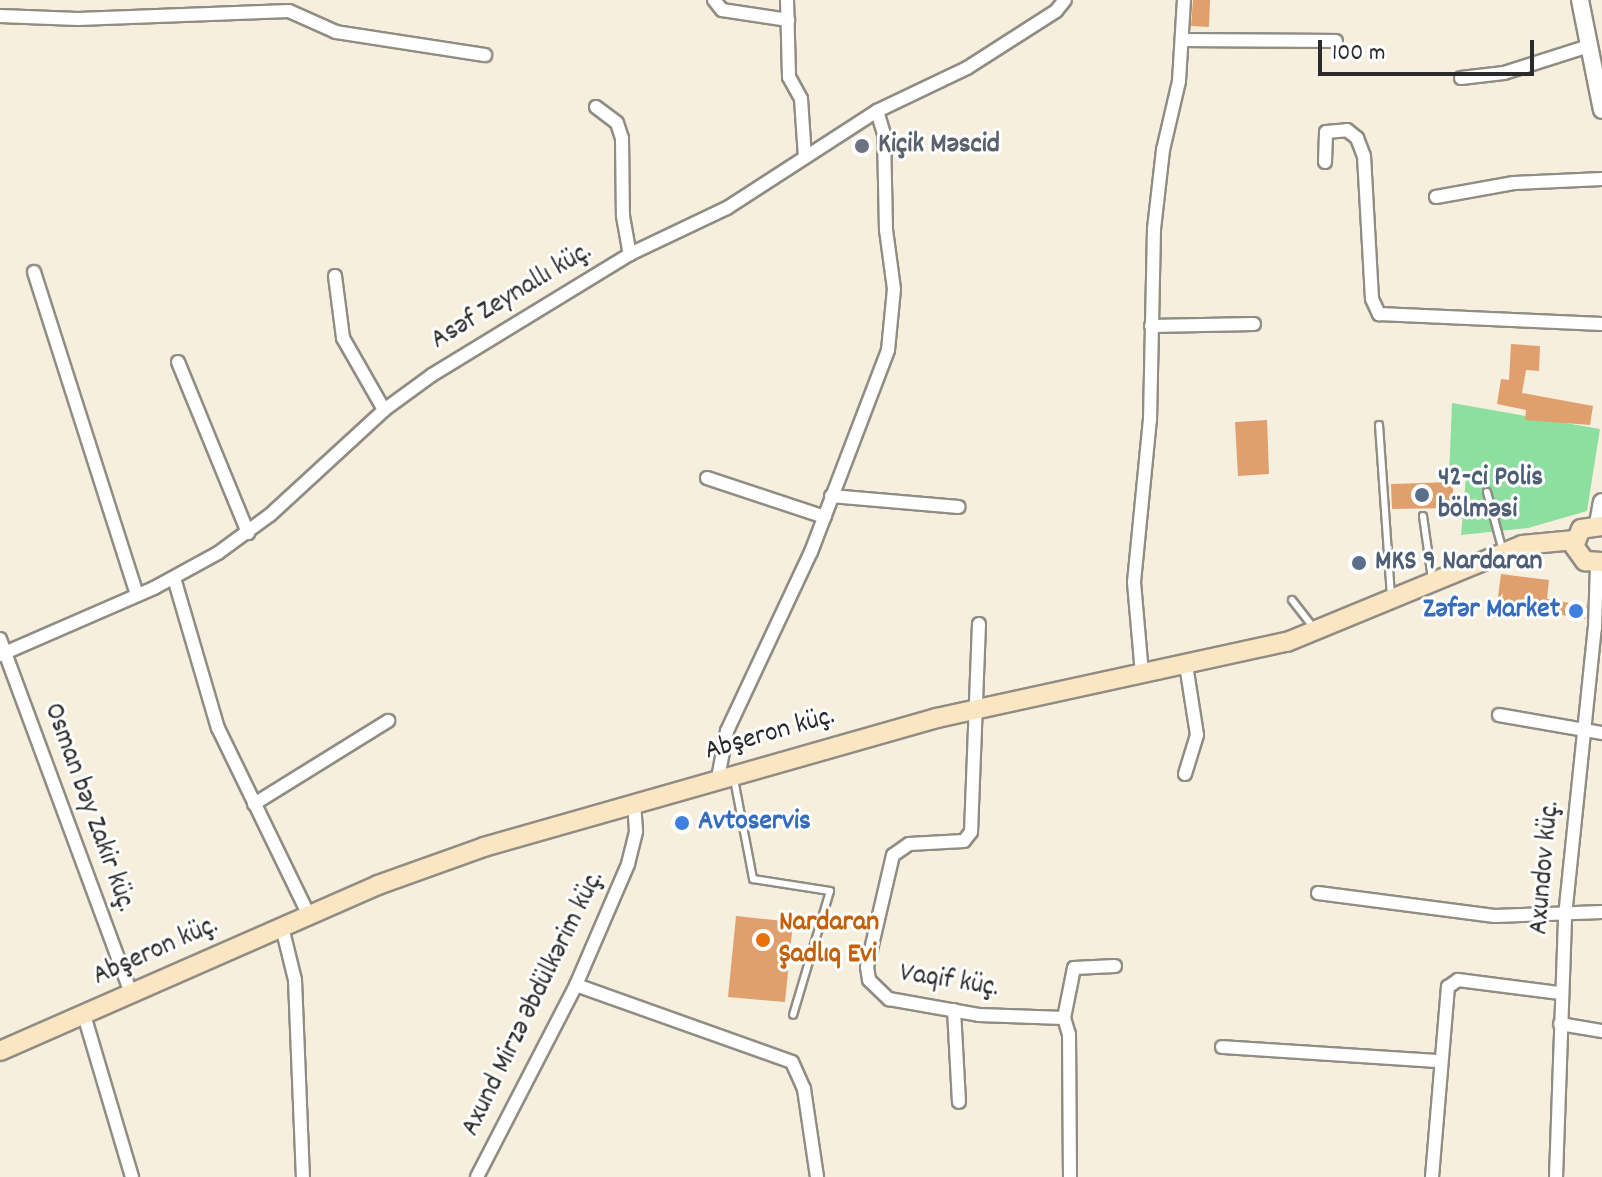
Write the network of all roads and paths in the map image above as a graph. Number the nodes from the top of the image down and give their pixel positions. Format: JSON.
{"nodes":[{"id":1,"x":714,"y":0,"type":"edge"},
{"id":2,"x":787,"y":0,"type":"edge"},
{"id":3,"x":1065,"y":0,"type":"edge"},
{"id":4,"x":1184,"y":0,"type":"edge"},
{"id":5,"x":1580,"y":0,"type":"edge"},
{"id":6,"x":0,"y":16,"type":"edge"},
{"id":7,"x":788,"y":20,"type":"junction"},
{"id":8,"x":1183,"y":40,"type":"junction"},
{"id":9,"x":1336,"y":41,"type":"dead end"},
{"id":10,"x":1589,"y":46,"type":"junction"},
{"id":11,"x":485,"y":55,"type":"dead end"},
{"id":12,"x":1461,"y":78,"type":"dead end"},
{"id":13,"x":596,"y":107,"type":"dead end"},
{"id":14,"x":1602,"y":110,"type":"edge"},
{"id":15,"x":877,"y":111,"type":"junction"},
{"id":16,"x":805,"y":157,"type":"junction"},
{"id":17,"x":1325,"y":162,"type":"dead end"},
{"id":18,"x":1602,"y":179,"type":"edge"},
{"id":19,"x":1436,"y":197,"type":"dead end"},
{"id":20,"x":630,"y":254,"type":"junction"},
{"id":21,"x":34,"y":272,"type":"dead end"},
{"id":22,"x":335,"y":276,"type":"dead end"},
{"id":23,"x":1254,"y":324,"type":"dead end"},
{"id":24,"x":1602,"y":324,"type":"edge"},
{"id":25,"x":1151,"y":326,"type":"junction"},
{"id":26,"x":178,"y":362,"type":"dead end"},
{"id":27,"x":384,"y":410,"type":"junction"},
{"id":28,"x":1379,"y":425,"type":"dead end"},
{"id":29,"x":707,"y":478,"type":"dead end"},
{"id":30,"x":1487,"y":492,"type":"dead end"},
{"id":31,"x":831,"y":496,"type":"junction"},
{"id":32,"x":1602,"y":502,"type":"edge"},
{"id":33,"x":959,"y":507,"type":"dead end"},
{"id":34,"x":1423,"y":516,"type":"dead end"},
{"id":35,"x":825,"y":517,"type":"junction"},
{"id":36,"x":1600,"y":525,"type":"edge"},
{"id":37,"x":248,"y":533,"type":"junction"},
{"id":38,"x":1575,"y":540,"type":"junction"},
{"id":39,"x":1503,"y":552,"type":"junction"},
{"id":40,"x":1599,"y":562,"type":"edge"},
{"id":41,"x":174,"y":578,"type":"junction"},
{"id":42,"x":1433,"y":582,"type":"junction"},
{"id":43,"x":137,"y":595,"type":"junction"},
{"id":44,"x":1292,"y":600,"type":"dead end"},
{"id":45,"x":1392,"y":600,"type":"junction"},
{"id":46,"x":979,"y":624,"type":"dead end"},
{"id":47,"x":1317,"y":632,"type":"junction"},
{"id":48,"x":0,"y":639,"type":"edge"},
{"id":49,"x":3,"y":654,"type":"edge"},
{"id":50,"x":1186,"y":665,"type":"junction"},
{"id":51,"x":1142,"y":674,"type":"junction"},
{"id":52,"x":978,"y":708,"type":"junction"},
{"id":53,"x":1499,"y":715,"type":"dead end"},
{"id":54,"x":388,"y":721,"type":"dead end"},
{"id":55,"x":1584,"y":732,"type":"junction"},
{"id":56,"x":1602,"y":733,"type":"edge"},
{"id":57,"x":1185,"y":774,"type":"dead end"},
{"id":58,"x":726,"y":776,"type":"junction"},
{"id":59,"x":634,"y":803,"type":"junction"},
{"id":60,"x":254,"y":804,"type":"junction"},
{"id":61,"x":1318,"y":893,"type":"dead end"},
{"id":62,"x":1602,"y":912,"type":"edge"},
{"id":63,"x":309,"y":915,"type":"junction"},
{"id":64,"x":1565,"y":916,"type":"junction"},
{"id":65,"x":282,"y":927,"type":"junction"},
{"id":66,"x":1115,"y":966,"type":"dead end"},
{"id":67,"x":576,"y":985,"type":"junction"},
{"id":68,"x":1560,"y":993,"type":"junction"},
{"id":69,"x":131,"y":994,"type":"junction"},
{"id":70,"x":954,"y":1010,"type":"junction"},
{"id":71,"x":84,"y":1015,"type":"junction"},
{"id":72,"x":793,"y":1015,"type":"dead end"},
{"id":73,"x":1064,"y":1018,"type":"junction"},
{"id":74,"x":1560,"y":1024,"type":"junction"},
{"id":75,"x":1602,"y":1031,"type":"edge"},
{"id":76,"x":1222,"y":1047,"type":"dead end"},
{"id":77,"x":0,"y":1051,"type":"edge"},
{"id":78,"x":1439,"y":1061,"type":"junction"},
{"id":79,"x":959,"y":1102,"type":"dead end"},
{"id":80,"x":132,"y":1177,"type":"edge"},
{"id":81,"x":303,"y":1177,"type":"edge"},
{"id":82,"x":477,"y":1177,"type":"edge"},
{"id":83,"x":817,"y":1177,"type":"edge"},
{"id":84,"x":1070,"y":1177,"type":"edge"},
{"id":85,"x":1432,"y":1177,"type":"edge"},
{"id":86,"x":1556,"y":1177,"type":"edge"}],
"edges":[{"from":1,"to":7,"type":"street"},
{"from":2,"to":7,"type":"street"},
{"from":3,"to":15,"type":"street","name":"Asəf Zeynallı küç."},
{"from":4,"to":8,"type":"street"},
{"from":5,"to":10,"type":"street"},
{"from":6,"to":11,"type":"street"},
{"from":7,"to":16,"type":"street"},
{"from":8,"to":9,"type":"street"},
{"from":8,"to":25,"type":"street"},
{"from":10,"to":12,"type":"street"},
{"from":10,"to":14,"type":"street"},
{"from":13,"to":20,"type":"street"},
{"from":15,"to":16,"type":"street","name":"Asəf Zeynallı küç."},
{"from":15,"to":31,"type":"street"},
{"from":16,"to":20,"type":"street","name":"Asəf Zeynallı küç."},
{"from":17,"to":24,"type":"street"},
{"from":18,"to":19,"type":"street"},
{"from":20,"to":27,"type":"street","name":"Asəf Zeynallı küç."},
{"from":21,"to":43,"type":"street"},
{"from":22,"to":27,"type":"street"},
{"from":23,"to":25,"type":"street"},
{"from":25,"to":51,"type":"street"},
{"from":26,"to":37,"type":"street"},
{"from":27,"to":37,"type":"street","name":"Asəf Zeynallı küç."},
{"from":28,"to":45,"type":"lane"},
{"from":29,"to":35,"type":"street"},
{"from":30,"to":39,"type":"lane"},
{"from":31,"to":33,"type":"street"},
{"from":31,"to":35,"type":"street"},
{"from":32,"to":36,"type":"street"},
{"from":34,"to":42,"type":"lane"},
{"from":35,"to":58,"type":"street"},
{"from":36,"to":38,"type":"main road"},
{"from":37,"to":41,"type":"street","name":"Asəf Zeynallı küç."},
{"from":38,"to":39,"type":"main road","name":"Abşeron küç."},
{"from":38,"to":40,"type":"main road"},
{"from":39,"to":42,"type":"main road","name":"Abşeron küç."},
{"from":40,"to":55,"type":"street","name":"Axundov küç."},
{"from":41,"to":43,"type":"street","name":"Asəf Zeynallı küç."},
{"from":41,"to":60,"type":"street"},
{"from":42,"to":45,"type":"main road","name":"Abşeron küç."},
{"from":43,"to":49,"type":"street","name":"Asəf Zeynallı küç."},
{"from":44,"to":47,"type":"lane"},
{"from":45,"to":47,"type":"main road","name":"Abşeron küç."},
{"from":46,"to":52,"type":"street","name":"Vaqif küç."},
{"from":47,"to":50,"type":"main road","name":"Abşeron küç."},
{"from":48,"to":49,"type":"street","name":"Osman bəy Zakir küç."},
{"from":49,"to":69,"type":"street","name":"Osman bəy Zakir küç."},
{"from":50,"to":51,"type":"main road","name":"Abşeron küç."},
{"from":50,"to":57,"type":"street"},
{"from":51,"to":52,"type":"main road","name":"Abşeron küç."},
{"from":52,"to":58,"type":"main road","name":"Abşeron küç."},
{"from":52,"to":70,"type":"street","name":"Vaqif küç."},
{"from":53,"to":55,"type":"street"},
{"from":54,"to":60,"type":"street"},
{"from":55,"to":56,"type":"street"},
{"from":55,"to":64,"type":"street","name":"Axundov küç."},
{"from":58,"to":59,"type":"main road","name":"Abşeron küç."},
{"from":58,"to":72,"type":"lane"},
{"from":59,"to":63,"type":"main road","name":"Abşeron küç."},
{"from":59,"to":67,"type":"street","name":"Axund Mirzə Əbdülkərim küç."},
{"from":60,"to":63,"type":"street"},
{"from":61,"to":64,"type":"street"},
{"from":62,"to":64,"type":"street"},
{"from":63,"to":65,"type":"main road","name":"Abşeron küç."},
{"from":64,"to":68,"type":"street","name":"Axundov küç."},
{"from":65,"to":69,"type":"main road","name":"Abşeron küç."},
{"from":65,"to":81,"type":"street"},
{"from":66,"to":73,"type":"street"},
{"from":67,"to":82,"type":"street","name":"Axund Mirzə Əbdülkərim küç."},
{"from":67,"to":83,"type":"street"},
{"from":68,"to":74,"type":"street","name":"Axundov küç."},
{"from":68,"to":78,"type":"street"},
{"from":69,"to":71,"type":"main road","name":"Abşeron küç."},
{"from":70,"to":73,"type":"street","name":"Vaqif küç."},
{"from":70,"to":79,"type":"street"},
{"from":71,"to":77,"type":"main road","name":"Abşeron küç."},
{"from":71,"to":80,"type":"street"},
{"from":73,"to":84,"type":"street"},
{"from":74,"to":75,"type":"street"},
{"from":74,"to":86,"type":"street","name":"Axundov küç."},
{"from":76,"to":78,"type":"street"},
{"from":78,"to":85,"type":"street"}]}
